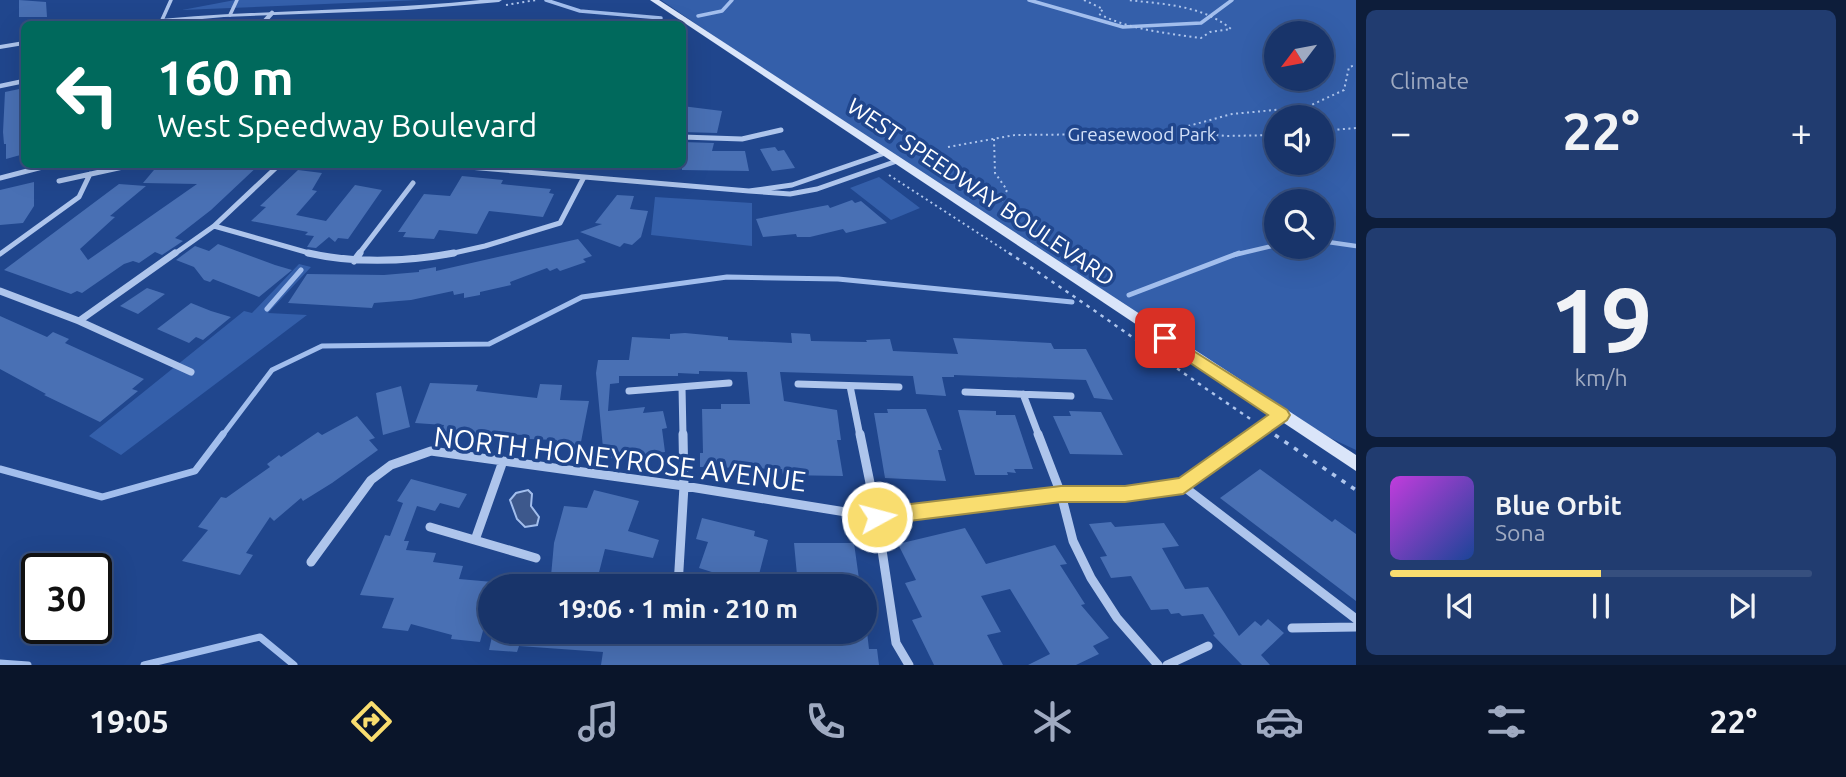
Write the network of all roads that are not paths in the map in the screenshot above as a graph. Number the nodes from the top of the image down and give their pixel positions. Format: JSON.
{"nodes":[{"id":1,"x":171,"y":0,"type":"edge"},
{"id":2,"x":237,"y":0,"type":"edge"},
{"id":3,"x":499,"y":0,"type":"edge"},
{"id":4,"x":654,"y":0,"type":"edge"},
{"id":5,"x":272,"y":12,"type":"junction"},
{"id":6,"x":230,"y":15,"type":"junction"},
{"id":7,"x":162,"y":20,"type":"junction"},
{"id":8,"x":155,"y":21,"type":"edge"},
{"id":9,"x":264,"y":21,"type":"edge"},
{"id":10,"x":686,"y":21,"type":"edge"},
{"id":11,"x":686,"y":21,"type":"edge"},
{"id":12,"x":21,"y":44,"type":"edge"},
{"id":13,"x":0,"y":47,"type":"edge"},
{"id":14,"x":21,"y":82,"type":"edge"},
{"id":15,"x":0,"y":86,"type":"edge"},
{"id":16,"x":781,"y":130,"type":"dead end"},
{"id":17,"x":686,"y":137,"type":"edge"},
{"id":18,"x":884,"y":153,"type":"junction"},
{"id":19,"x":897,"y":161,"type":"junction"},
{"id":20,"x":39,"y":168,"type":"edge"},
{"id":21,"x":118,"y":168,"type":"edge"},
{"id":22,"x":276,"y":168,"type":"edge"},
{"id":23,"x":479,"y":168,"type":"edge"},
{"id":24,"x":90,"y":174,"type":"junction"},
{"id":25,"x":584,"y":177,"type":"junction"},
{"id":26,"x":0,"y":178,"type":"edge"},
{"id":27,"x":59,"y":181,"type":"dead end"},
{"id":28,"x":413,"y":183,"type":"dead end"},
{"id":29,"x":749,"y":191,"type":"junction"},
{"id":30,"x":214,"y":226,"type":"junction"},
{"id":31,"x":0,"y":254,"type":"edge"},
{"id":32,"x":354,"y":261,"type":"junction"},
{"id":33,"x":0,"y":290,"type":"edge"},
{"id":34,"x":79,"y":321,"type":"junction"},
{"id":35,"x":191,"y":372,"type":"dead end"},
{"id":36,"x":729,"y":383,"type":"dead end"},
{"id":37,"x":798,"y":384,"type":"dead end"},
{"id":38,"x":850,"y":386,"type":"junction"},
{"id":39,"x":682,"y":387,"type":"junction"},
{"id":40,"x":899,"y":387,"type":"dead end"},
{"id":41,"x":629,"y":391,"type":"dead end"},
{"id":42,"x":965,"y":392,"type":"dead end"},
{"id":43,"x":1023,"y":394,"type":"junction"},
{"id":44,"x":1071,"y":396,"type":"dead end"},
{"id":45,"x":1281,"y":415,"type":"junction"},
{"id":46,"x":503,"y":461,"type":"junction"},
{"id":47,"x":1356,"y":464,"type":"edge"},
{"id":48,"x":684,"y":486,"type":"junction"},
{"id":49,"x":1183,"y":486,"type":"junction"},
{"id":50,"x":1061,"y":494,"type":"junction"},
{"id":51,"x":877,"y":517,"type":"junction"},
{"id":52,"x":430,"y":527,"type":"dead end"},
{"id":53,"x":475,"y":540,"type":"junction"},
{"id":54,"x":536,"y":558,"type":"dead end"},
{"id":55,"x":312,"y":562,"type":"dead end"},
{"id":56,"x":679,"y":574,"type":"edge"},
{"id":57,"x":1356,"y":619,"type":"edge"},
{"id":58,"x":1356,"y":627,"type":"edge"},
{"id":59,"x":1292,"y":628,"type":"dead end"},
{"id":60,"x":1208,"y":646,"type":"dead end"},
{"id":61,"x":909,"y":665,"type":"edge"},
{"id":62,"x":1158,"y":665,"type":"edge"},
{"id":63,"x":1167,"y":665,"type":"edge"}],
"edges":[{"from":1,"to":7,"type":"lane"},
{"from":2,"to":6,"type":"lane"},
{"from":3,"to":5,"type":"street"},
{"from":4,"to":10,"type":"main road","name":"WEST SPEEDWAY BOULEVARD"},
{"from":5,"to":6,"type":"street"},
{"from":5,"to":9,"type":"street"},
{"from":6,"to":7,"type":"street"},
{"from":7,"to":8,"type":"street"},
{"from":11,"to":18,"type":"main road","name":"WEST SPEEDWAY BOULEVARD"},
{"from":12,"to":13,"type":"street"},
{"from":14,"to":15,"type":"street"},
{"from":16,"to":17,"type":"street"},
{"from":18,"to":19,"type":"main road","name":"WEST SPEEDWAY BOULEVARD"},
{"from":18,"to":29,"type":"street"},
{"from":19,"to":29,"type":"street"},
{"from":19,"to":45,"type":"main road","name":"WEST SPEEDWAY BOULEVARD"},
{"from":20,"to":26,"type":"street"},
{"from":21,"to":24,"type":"street"},
{"from":22,"to":30,"type":"street"},
{"from":23,"to":25,"type":"street"},
{"from":24,"to":27,"type":"street"},
{"from":24,"to":31,"type":"street"},
{"from":25,"to":29,"type":"street"},
{"from":25,"to":32,"type":"street"},
{"from":28,"to":32,"type":"street"},
{"from":30,"to":32,"type":"street"},
{"from":30,"to":34,"type":"street"},
{"from":33,"to":34,"type":"street"},
{"from":34,"to":35,"type":"street"},
{"from":36,"to":39,"type":"street"},
{"from":37,"to":38,"type":"street"},
{"from":38,"to":40,"type":"street"},
{"from":38,"to":51,"type":"street"},
{"from":39,"to":41,"type":"street"},
{"from":39,"to":48,"type":"street"},
{"from":42,"to":43,"type":"street"},
{"from":43,"to":44,"type":"street"},
{"from":43,"to":50,"type":"street"},
{"from":45,"to":47,"type":"main road","name":"WEST SPEEDWAY BOULEVARD"},
{"from":45,"to":49,"type":"street","name":"NORTH HONEYROSE AVENUE"},
{"from":46,"to":48,"type":"street","name":"NORTH HONEYROSE AVENUE"},
{"from":46,"to":53,"type":"street"},
{"from":46,"to":55,"type":"street","name":"NORTH HONEYROSE AVENUE"},
{"from":48,"to":51,"type":"street","name":"NORTH HONEYROSE AVENUE"},
{"from":48,"to":56,"type":"street"},
{"from":49,"to":50,"type":"street","name":"NORTH HONEYROSE AVENUE"},
{"from":49,"to":57,"type":"street"},
{"from":50,"to":51,"type":"street","name":"NORTH HONEYROSE AVENUE"},
{"from":50,"to":62,"type":"street"},
{"from":51,"to":61,"type":"street"},
{"from":52,"to":53,"type":"street"},
{"from":53,"to":54,"type":"street"},
{"from":58,"to":59,"type":"street"},
{"from":60,"to":63,"type":"street"}]}
